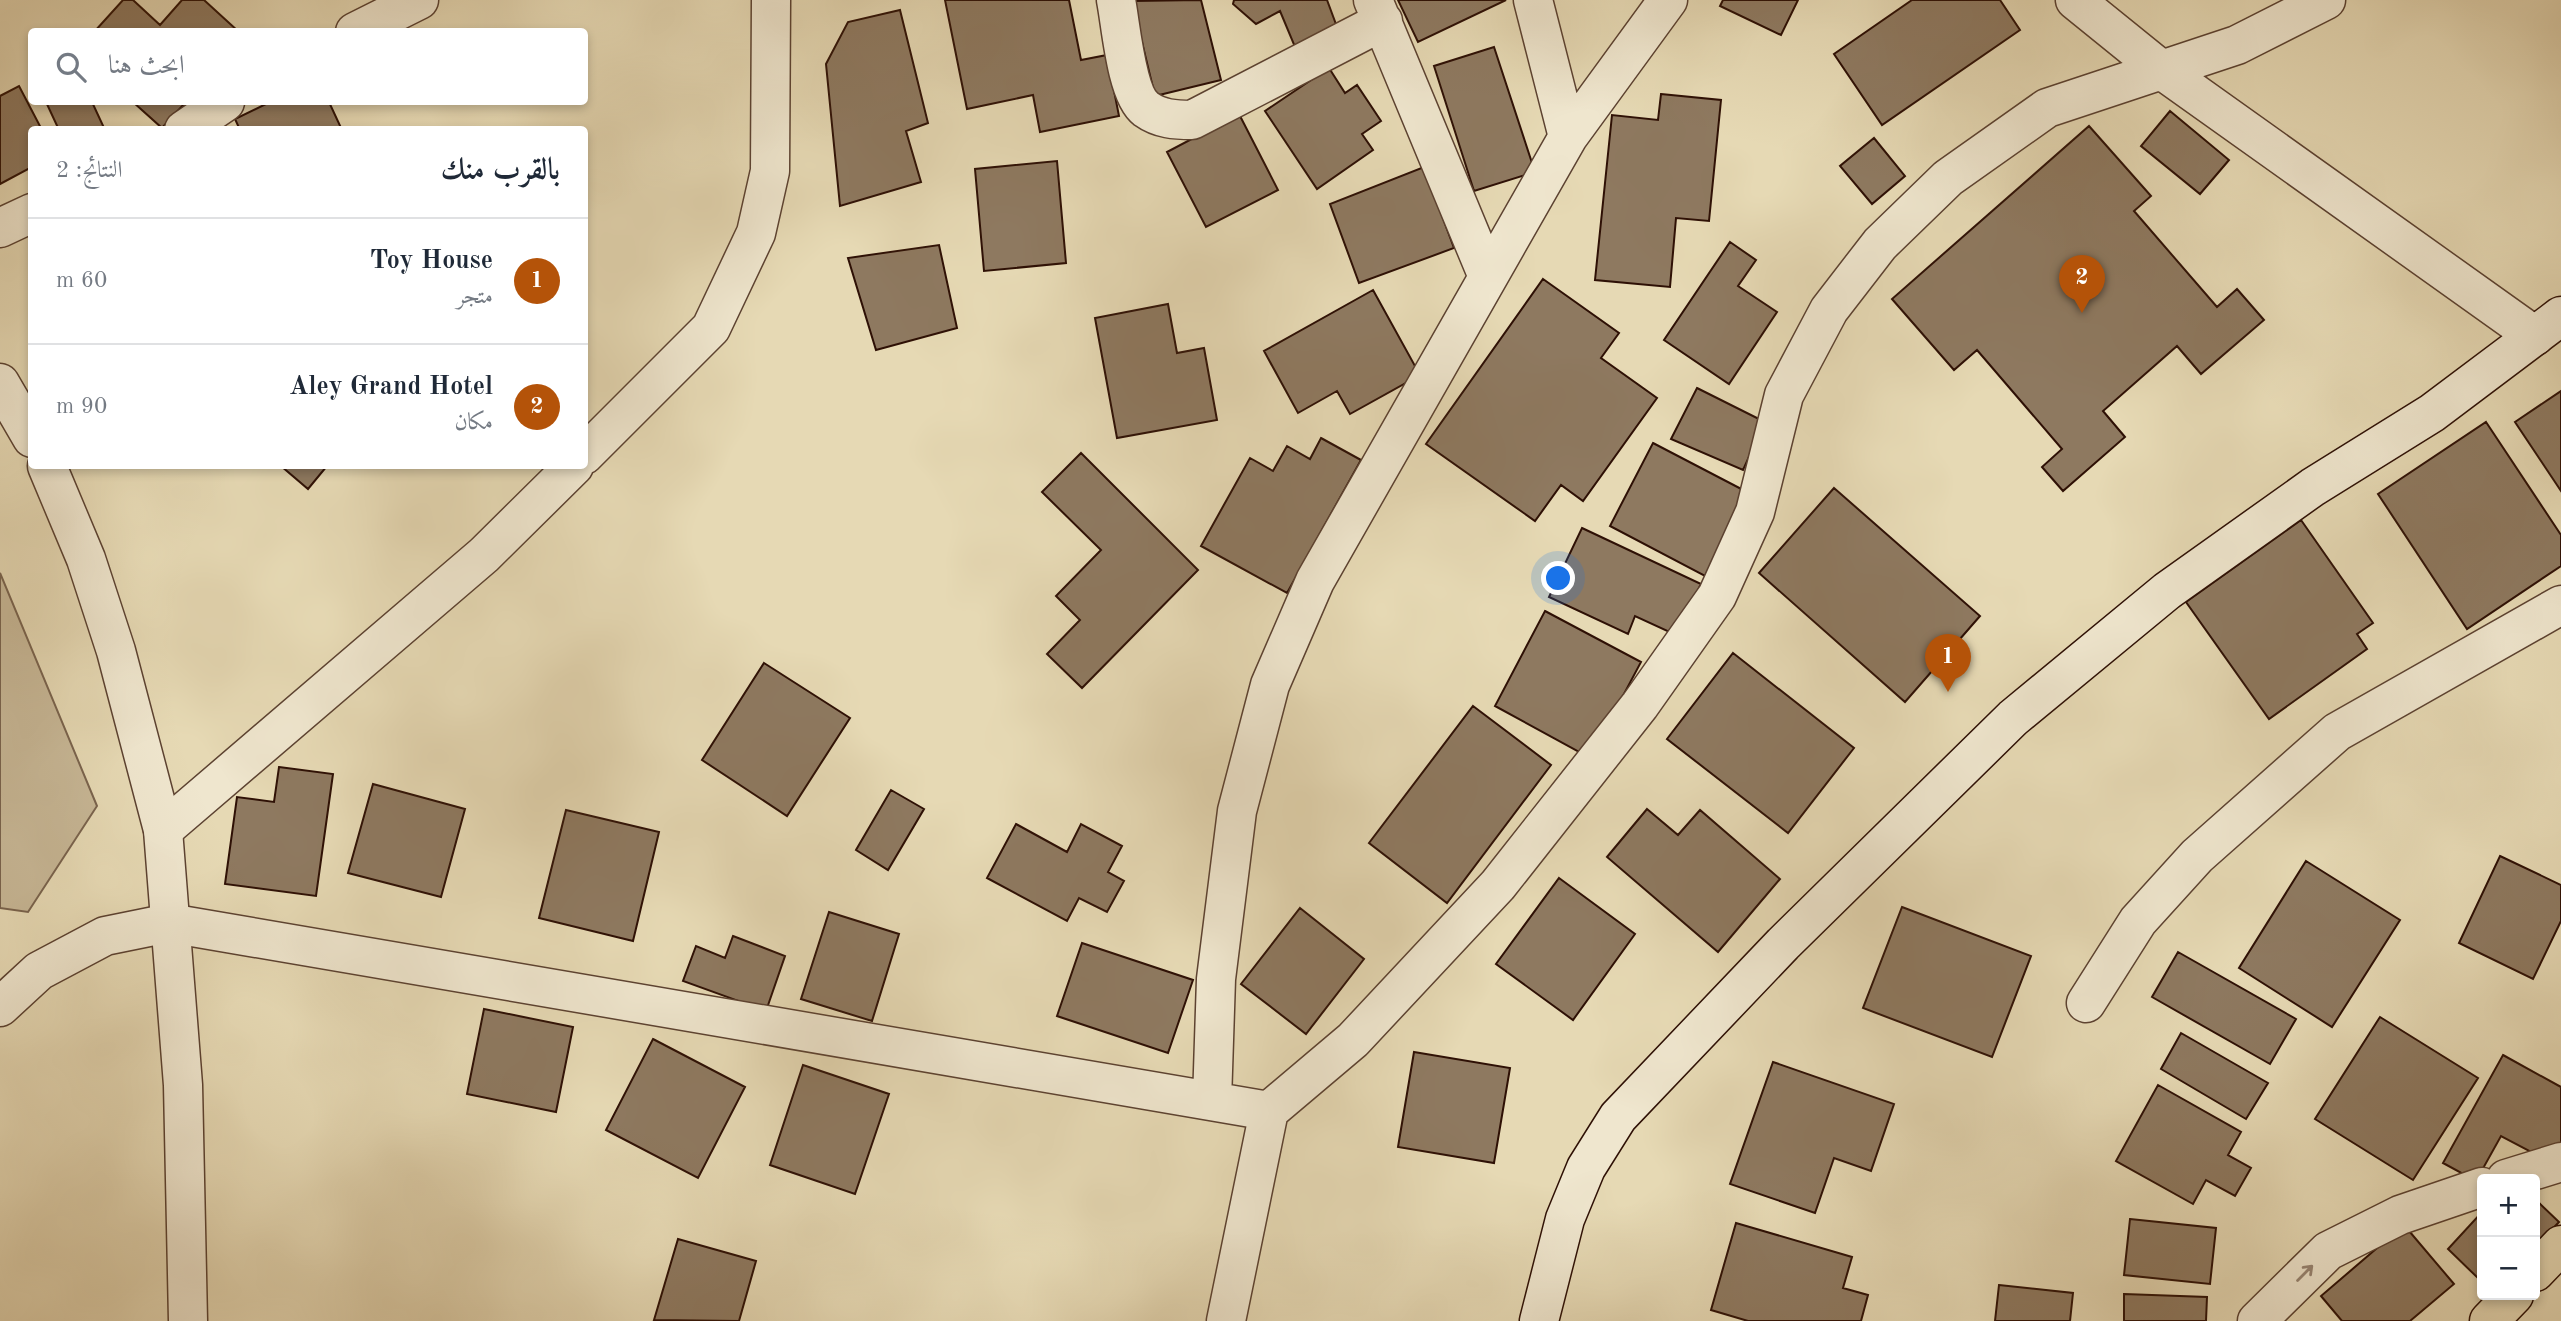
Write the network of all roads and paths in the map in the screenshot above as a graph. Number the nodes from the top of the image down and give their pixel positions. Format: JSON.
{"nodes":[{"id":1,"x":419,"y":0,"type":"edge"},
{"id":2,"x":771,"y":0,"type":"edge"},
{"id":3,"x":1116,"y":0,"type":"edge"},
{"id":4,"x":1533,"y":0,"type":"edge"},
{"id":5,"x":1668,"y":0,"type":"edge"},
{"id":6,"x":2076,"y":0,"type":"edge"},
{"id":7,"x":2326,"y":0,"type":"edge"},
{"id":8,"x":1378,"y":11,"type":"edge"},
{"id":9,"x":363,"y":28,"type":"edge"},
{"id":10,"x":2159,"y":68,"type":"junction"},
{"id":11,"x":221,"y":105,"type":"edge"},
{"id":12,"x":190,"y":126,"type":"edge"},
{"id":13,"x":1568,"y":137,"type":"junction"},
{"id":14,"x":28,"y":215,"type":"edge"},
{"id":15,"x":0,"y":228,"type":"edge"},
{"id":16,"x":1488,"y":277,"type":"junction"},
{"id":17,"x":2548,"y":326,"type":"edge"},
{"id":18,"x":0,"y":383,"type":"edge"},
{"id":19,"x":28,"y":431,"type":"edge"},
{"id":20,"x":588,"y":451,"type":"edge"},
{"id":21,"x":48,"y":469,"type":"edge"},
{"id":22,"x":571,"y":469,"type":"edge"},
{"id":23,"x":2561,"y":605,"type":"edge"},
{"id":24,"x":163,"y":830,"type":"junction"},
{"id":25,"x":169,"y":923,"type":"junction"},
{"id":26,"x":2086,"y":1003,"type":"dead end"},
{"id":27,"x":0,"y":1007,"type":"edge"},
{"id":28,"x":1212,"y":1101,"type":"junction"},
{"id":29,"x":1269,"y":1111,"type":"junction"},
{"id":30,"x":2561,"y":1162,"type":"edge"},
{"id":31,"x":2522,"y":1174,"type":"edge"},
{"id":32,"x":2477,"y":1189,"type":"edge"},
{"id":33,"x":2561,"y":1245,"type":"edge"},
{"id":34,"x":2540,"y":1267,"type":"edge"},
{"id":35,"x":2509,"y":1300,"type":"edge"},
{"id":36,"x":188,"y":1321,"type":"edge"},
{"id":37,"x":1226,"y":1321,"type":"edge"},
{"id":38,"x":1539,"y":1321,"type":"edge"},
{"id":39,"x":2257,"y":1321,"type":"edge"},
{"id":40,"x":2489,"y":1321,"type":"edge"}],
"edges":[{"from":1,"to":9,"type":"street"},
{"from":2,"to":20,"type":"street"},
{"from":3,"to":8,"type":"street"},
{"from":4,"to":13,"type":"street"},
{"from":5,"to":13,"type":"street"},
{"from":6,"to":10,"type":"street"},
{"from":7,"to":10,"type":"street"},
{"from":8,"to":16,"type":"street"},
{"from":10,"to":17,"type":"street"},
{"from":10,"to":29,"type":"street"},
{"from":11,"to":12,"type":"street"},
{"from":13,"to":16,"type":"street"},
{"from":14,"to":15,"type":"street"},
{"from":16,"to":28,"type":"street"},
{"from":17,"to":38,"type":"street"},
{"from":18,"to":19,"type":"street"},
{"from":21,"to":24,"type":"street"},
{"from":22,"to":24,"type":"street"},
{"from":23,"to":26,"type":"street"},
{"from":24,"to":25,"type":"street"},
{"from":25,"to":27,"type":"street"},
{"from":25,"to":28,"type":"street"},
{"from":25,"to":36,"type":"street"},
{"from":28,"to":29,"type":"street"},
{"from":29,"to":37,"type":"street"},
{"from":30,"to":31,"type":"street"},
{"from":39,"to":32,"type":"street","one_way":true},
{"from":33,"to":34,"type":"main road"},
{"from":35,"to":40,"type":"main road"}]}
